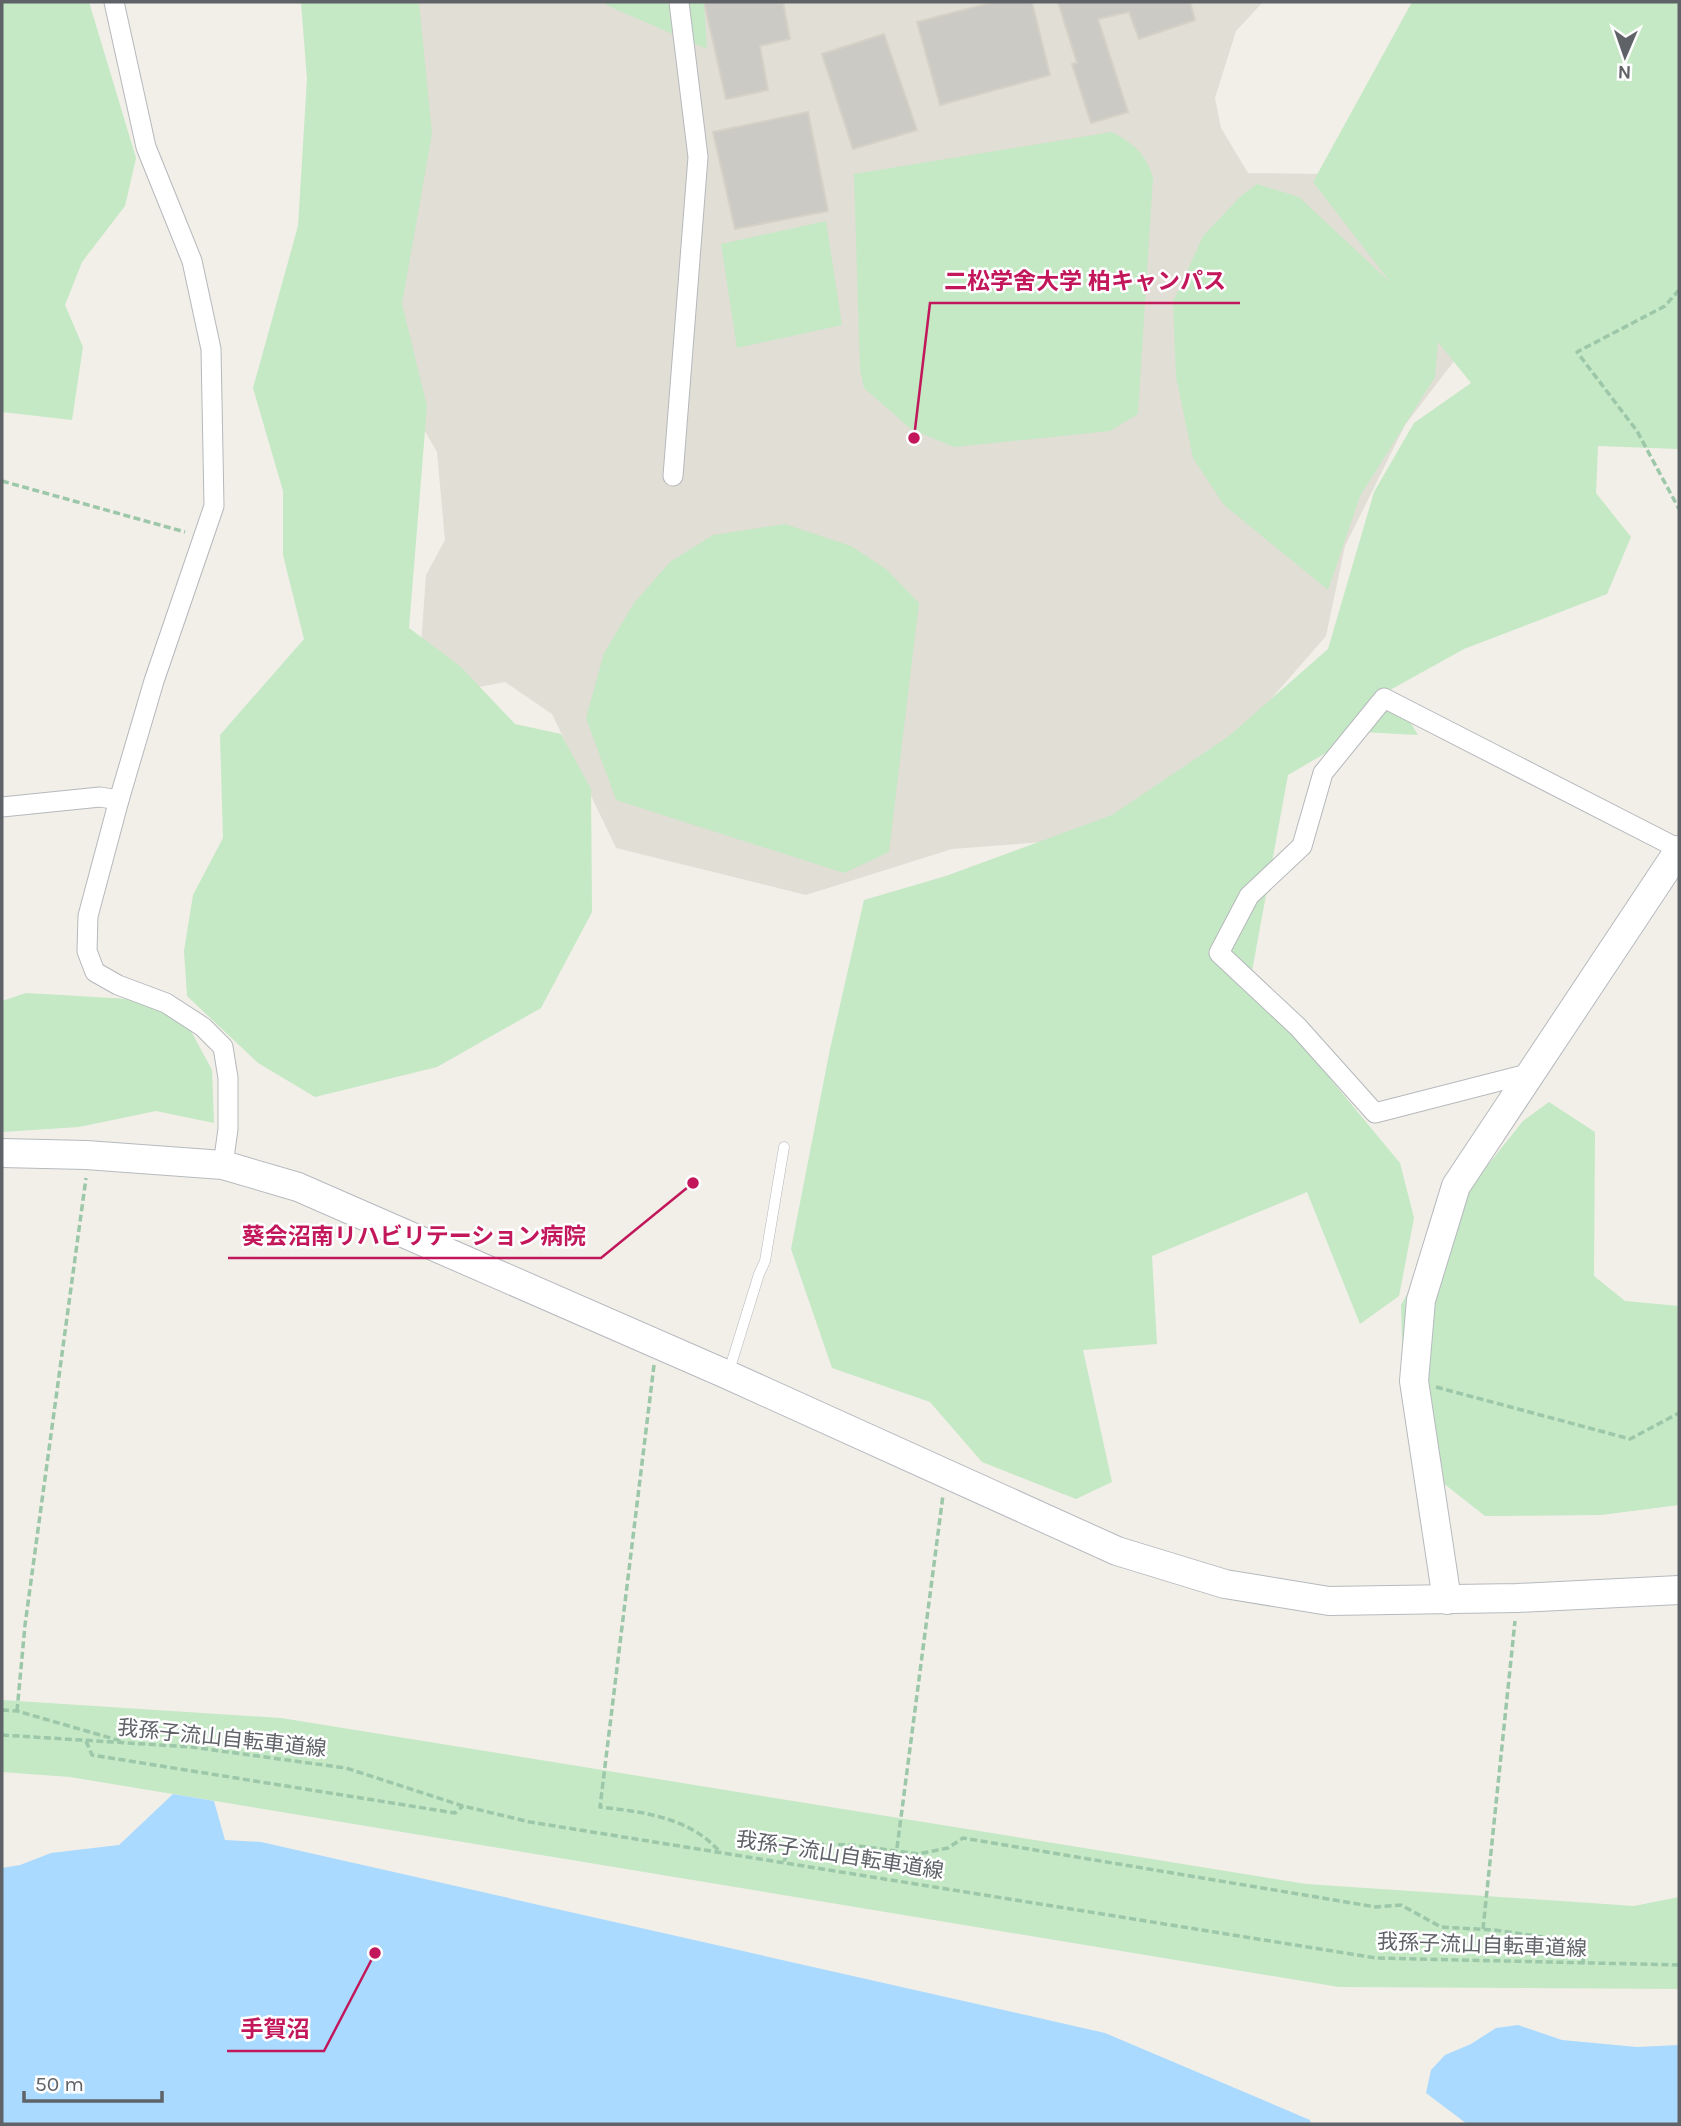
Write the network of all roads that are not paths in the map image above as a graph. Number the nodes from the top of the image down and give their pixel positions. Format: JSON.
{"nodes":[{"id":1,"x":114,"y":2,"type":"edge"},
{"id":2,"x":679,"y":2,"type":"edge"},
{"id":3,"x":673,"y":476,"type":"dead end"},
{"id":4,"x":119,"y":800,"type":"junction"},
{"id":5,"x":2,"y":807,"type":"edge"},
{"id":6,"x":1679,"y":850,"type":"edge"},
{"id":7,"x":1531,"y":1073,"type":"junction"},
{"id":8,"x":784,"y":1147,"type":"dead end"},
{"id":9,"x":2,"y":1153,"type":"edge"},
{"id":10,"x":223,"y":1165,"type":"junction"},
{"id":11,"x":728,"y":1375,"type":"junction"},
{"id":12,"x":1679,"y":1590,"type":"edge"},
{"id":13,"x":1447,"y":1600,"type":"junction"}],
"edges":[{"from":1,"to":4,"type":"street"},
{"from":2,"to":3,"type":"street"},
{"from":4,"to":5,"type":"street"},
{"from":4,"to":10,"type":"street"},
{"from":6,"to":7,"type":"street"},
{"from":6,"to":7,"type":"street"},
{"from":7,"to":13,"type":"street"},
{"from":8,"to":11,"type":"lane"},
{"from":9,"to":10,"type":"street"},
{"from":10,"to":11,"type":"street"},
{"from":11,"to":13,"type":"street"},
{"from":12,"to":13,"type":"street"}]}
